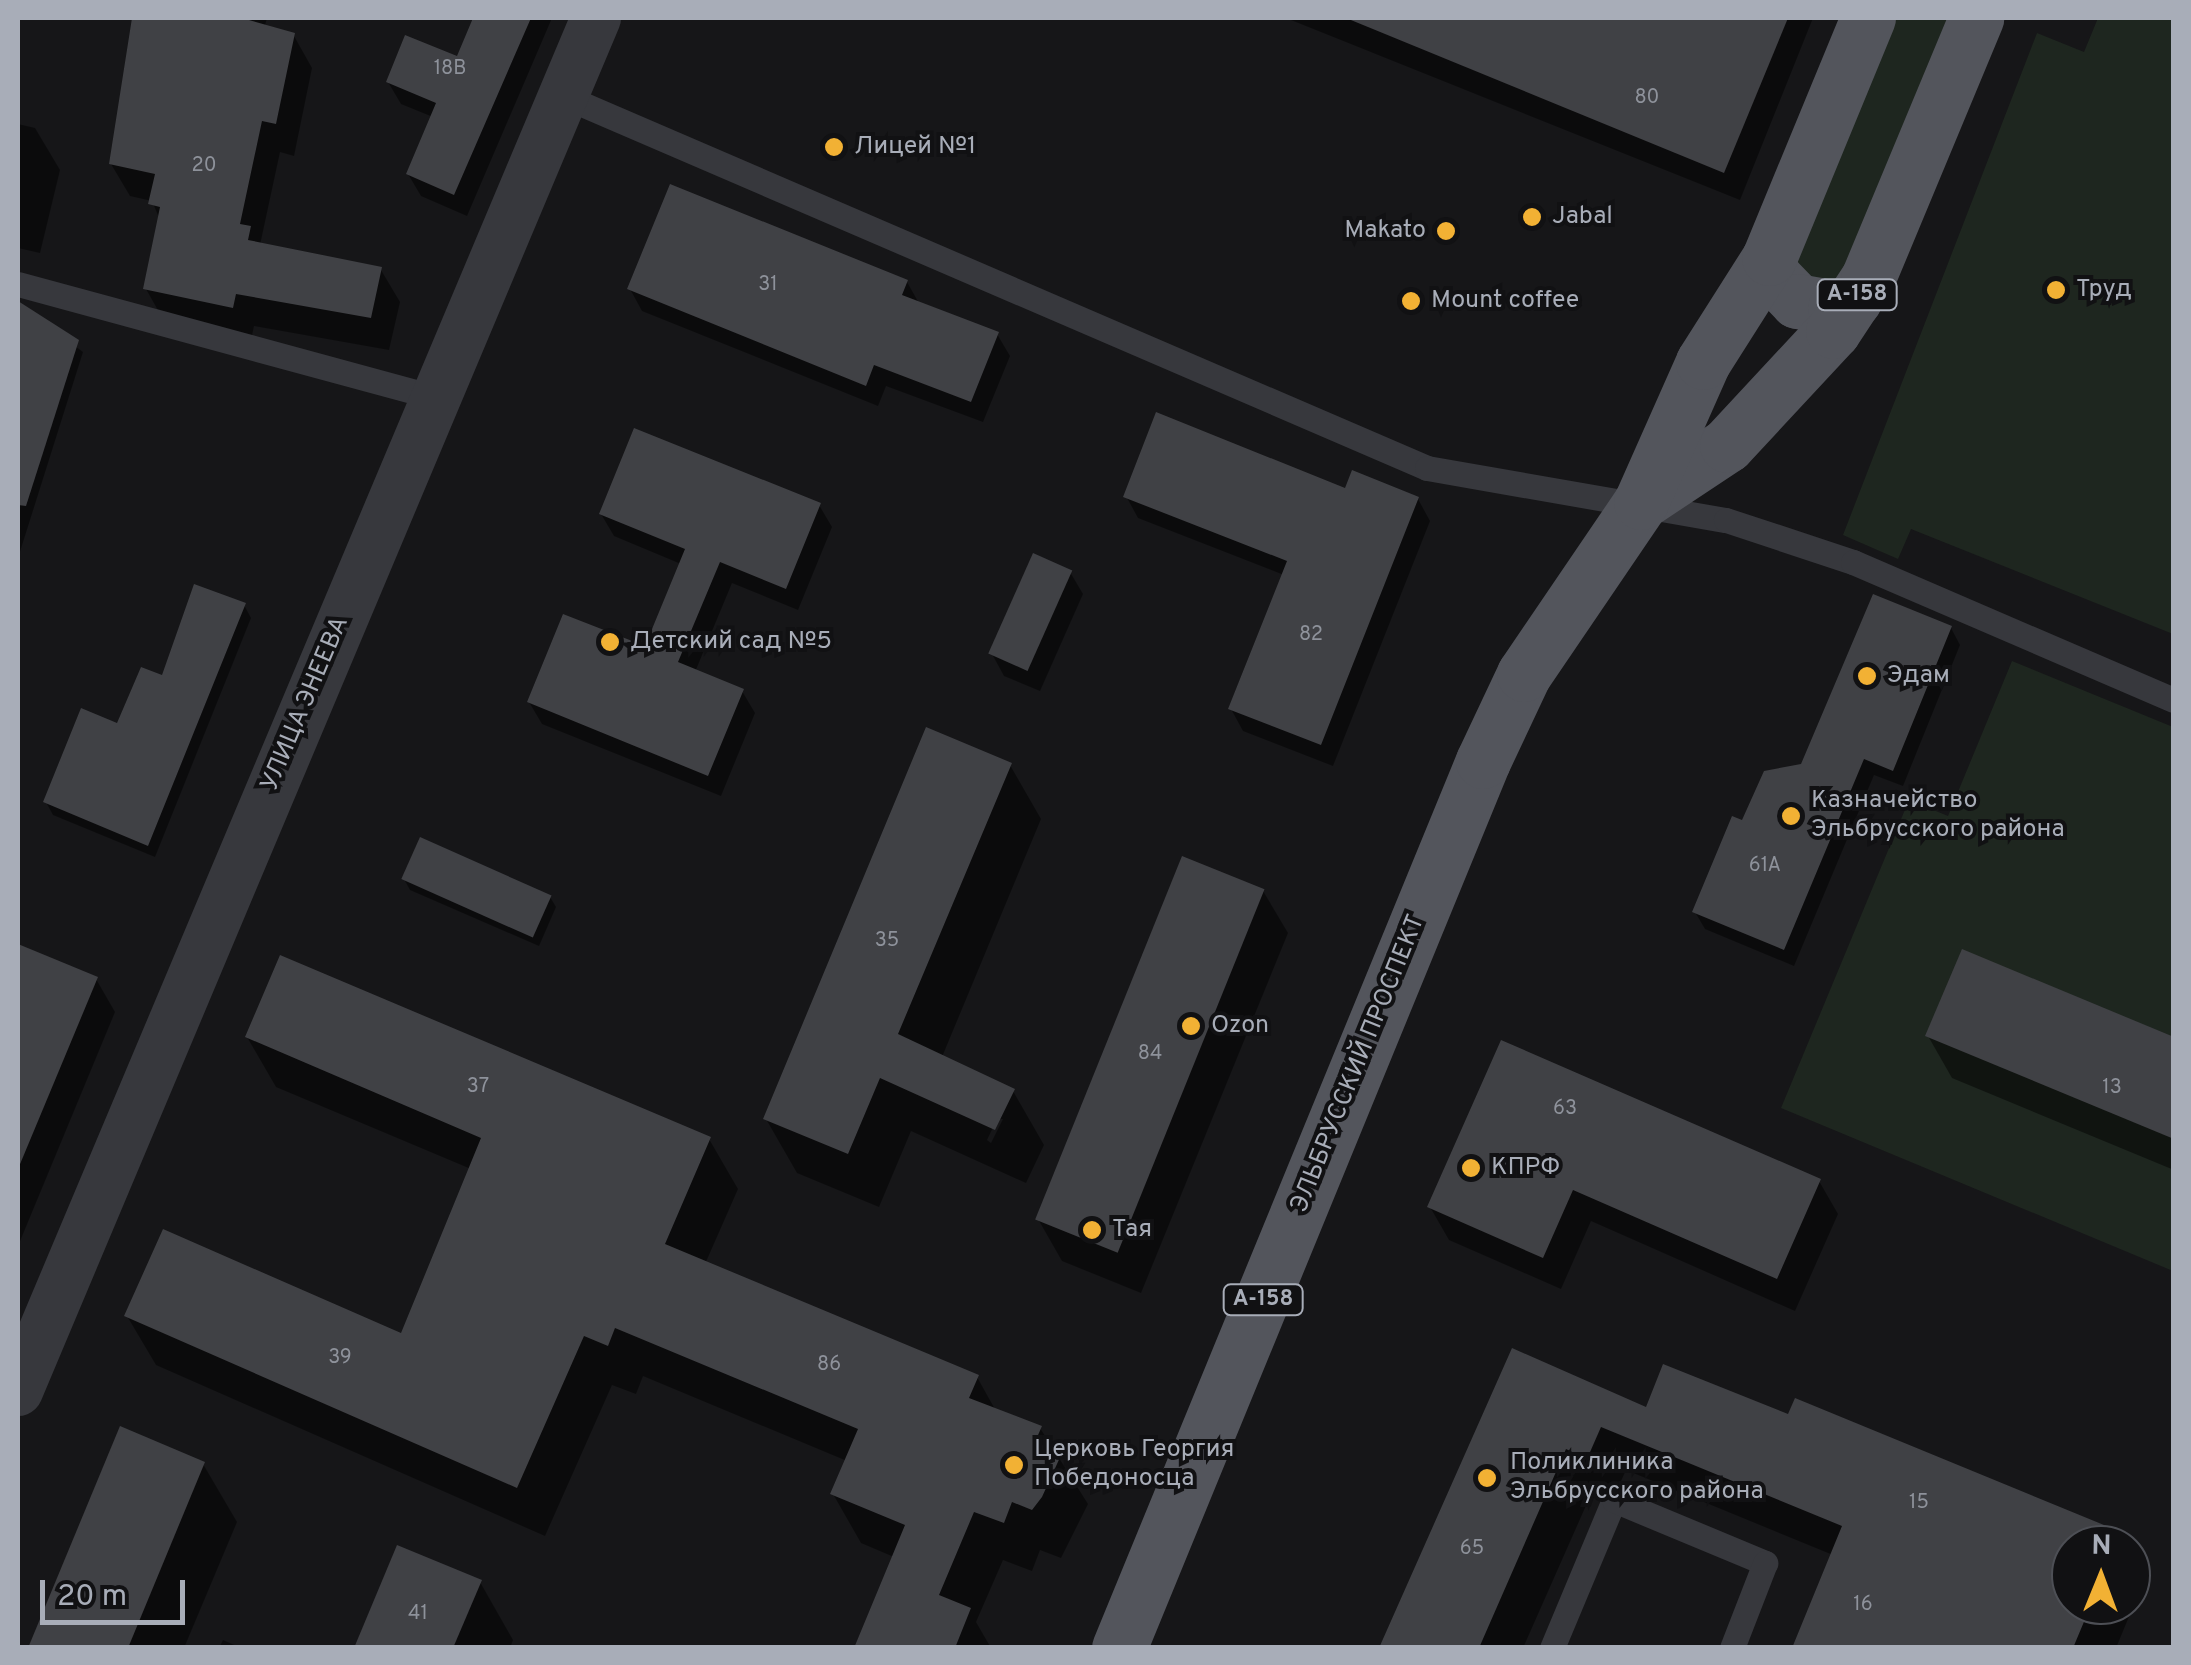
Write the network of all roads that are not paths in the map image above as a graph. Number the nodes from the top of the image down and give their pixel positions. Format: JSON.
{"nodes":[{"id":1,"x":596,"y":18,"type":"edge"},
{"id":2,"x":1868,"y":18,"type":"edge"},
{"id":3,"x":1976,"y":18,"type":"edge"},
{"id":4,"x":561,"y":94,"type":"junction"},
{"id":5,"x":1769,"y":258,"type":"junction"},
{"id":6,"x":18,"y":284,"type":"edge"},
{"id":7,"x":1854,"y":300,"type":"junction"},
{"id":8,"x":434,"y":398,"type":"junction"},
{"id":9,"x":1641,"y":502,"type":"junction"},
{"id":10,"x":2174,"y":700,"type":"edge"},
{"id":11,"x":18,"y":1391,"type":"edge"},
{"id":12,"x":1119,"y":1648,"type":"edge"},
{"id":13,"x":1552,"y":1648,"type":"edge"},
{"id":14,"x":1732,"y":1648,"type":"edge"}],
"edges":[{"from":1,"to":4,"type":"street","name":"УЛИЦА ЭНЕЕВА"},
{"from":2,"to":5,"type":"main road","name":"ЭЛЬБРУССКИЙ ПРОСПЕКТ","number":"А-158"},
{"from":3,"to":7,"type":"main road","name":"ЭЛЬБРУССКИЙ ПРОСПЕКТ","number":"А-158"},
{"from":4,"to":8,"type":"street","name":"УЛИЦА ЭНЕЕВА"},
{"from":4,"to":9,"type":"lane"},
{"from":5,"to":7,"type":"main road"},
{"from":5,"to":9,"type":"main road","name":"ЭЛЬБРУССКИЙ ПРОСПЕКТ","number":"А-158"},
{"from":6,"to":8,"type":"lane"},
{"from":7,"to":9,"type":"main road","name":"ЭЛЬБРУССКИЙ ПРОСПЕКТ","number":"А-158"},
{"from":8,"to":11,"type":"street","name":"УЛИЦА ЭНЕЕВА"},
{"from":9,"to":10,"type":"lane"},
{"from":9,"to":12,"type":"main road","name":"ЭЛЬБРУССКИЙ ПРОСПЕКТ","number":"А-158"},
{"from":13,"to":14,"type":"lane"}]}
